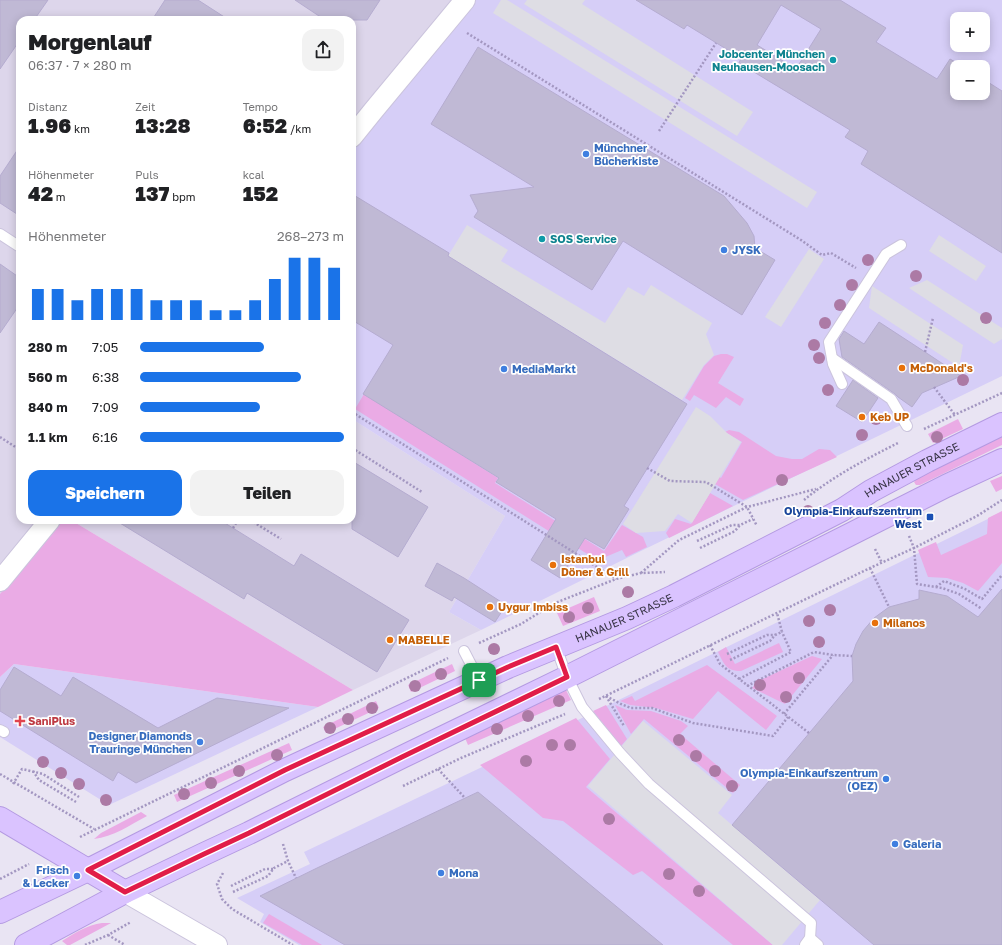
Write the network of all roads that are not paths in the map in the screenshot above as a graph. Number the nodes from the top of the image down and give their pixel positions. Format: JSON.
{"nodes":[{"id":1,"x":465,"y":0,"type":"edge"},
{"id":2,"x":356,"y":132,"type":"edge"},
{"id":3,"x":0,"y":234,"type":"edge"},
{"id":4,"x":16,"y":244,"type":"edge"},
{"id":5,"x":901,"y":245,"type":"dead end"},
{"id":6,"x":832,"y":358,"type":"junction"},
{"id":7,"x":842,"y":384,"type":"dead end"},
{"id":8,"x":1002,"y":424,"type":"edge"},
{"id":9,"x":907,"y":426,"type":"dead end"},
{"id":10,"x":1002,"y":460,"type":"edge"},
{"id":11,"x":47,"y":524,"type":"edge"},
{"id":12,"x":0,"y":581,"type":"edge"},
{"id":13,"x":556,"y":647,"type":"junction"},
{"id":14,"x":464,"y":651,"type":"road end"},
{"id":15,"x":567,"y":677,"type":"junction"},
{"id":16,"x":479,"y":680,"type":"junction"},
{"id":17,"x":0,"y":818,"type":"edge"},
{"id":18,"x":88,"y":870,"type":"junction"},
{"id":19,"x":125,"y":892,"type":"junction"},
{"id":20,"x":0,"y":912,"type":"edge"},
{"id":21,"x":807,"y":942,"type":"edge"},
{"id":22,"x":26,"y":945,"type":"edge"},
{"id":23,"x":217,"y":945,"type":"edge"},
{"id":24,"x":818,"y":945,"type":"edge"}],
"edges":[{"from":1,"to":2,"type":"street"},
{"from":3,"to":4,"type":"lane"},
{"from":5,"to":6,"type":"lane"},
{"from":6,"to":7,"type":"lane"},
{"from":6,"to":9,"type":"lane"},
{"from":8,"to":13,"type":"main road","name":"HANAUER STRASSE"},
{"from":10,"to":15,"type":"main road"},
{"from":11,"to":12,"type":"street"},
{"from":13,"to":15,"type":"lane"},
{"from":13,"to":16,"type":"main road","name":"HANAUER STRASSE"},
{"from":14,"to":16,"type":"lane"},
{"from":15,"to":19,"type":"main road"},
{"from":15,"to":21,"type":"lane"},
{"from":16,"to":18,"type":"main road","name":"HANAUER STRASSE"},
{"from":17,"to":18,"type":"main road"},
{"from":18,"to":19,"type":"main road"},
{"from":18,"to":20,"type":"main road","name":"HANAUER STRASSE"},
{"from":19,"to":22,"type":"main road"},
{"from":19,"to":23,"type":"street"},
{"from":21,"to":24,"type":"lane"}]}
